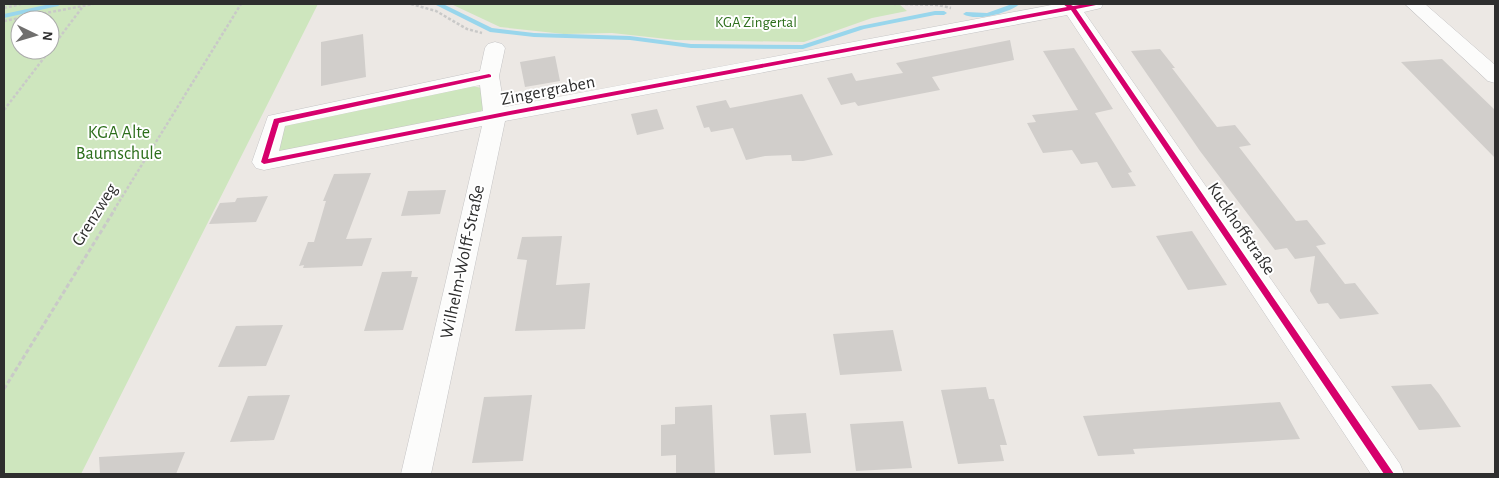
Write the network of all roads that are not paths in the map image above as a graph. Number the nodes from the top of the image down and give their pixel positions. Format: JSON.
{"nodes":[{"id":1,"x":1414,"y":4,"type":"edge"},
{"id":2,"x":1077,"y":5,"type":"edge"},
{"id":3,"x":495,"y":48,"type":"road end"},
{"id":4,"x":489,"y":76,"type":"junction"},
{"id":5,"x":1495,"y":76,"type":"edge"},
{"id":6,"x":495,"y":116,"type":"junction"},
{"id":7,"x":416,"y":474,"type":"edge"},
{"id":8,"x":1389,"y":474,"type":"edge"}],
"edges":[{"from":1,"to":5,"type":"street"},
{"from":2,"to":6,"type":"street","name":"Zingergraben"},
{"from":2,"to":8,"type":"street","name":"Kuckhoffstraße"},
{"from":3,"to":4,"type":"street","name":"Wilhelm-Wolff-Straße"},
{"from":4,"to":6,"type":"street","name":"Wilhelm-Wolff-Straße"},
{"from":4,"to":6,"type":"street","name":"Zingergraben"},
{"from":6,"to":7,"type":"street","name":"Wilhelm-Wolff-Straße"}]}
